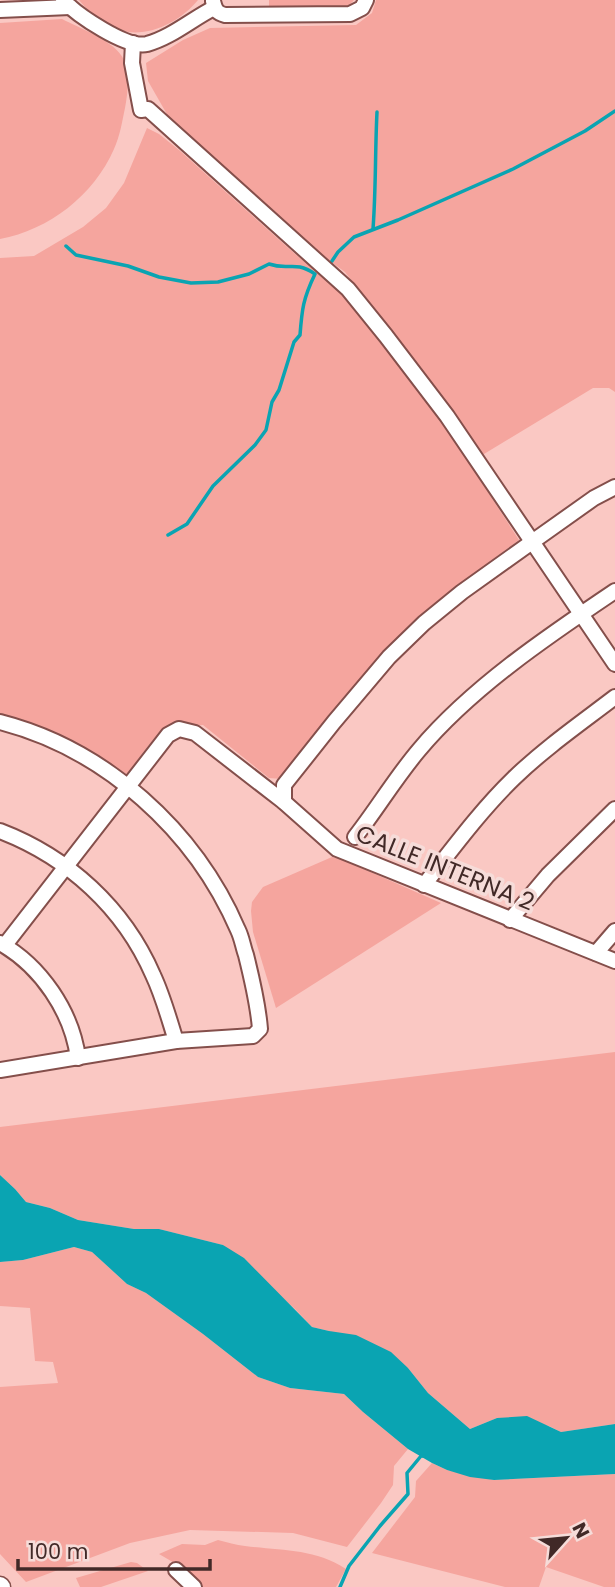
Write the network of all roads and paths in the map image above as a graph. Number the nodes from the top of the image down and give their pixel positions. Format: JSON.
{"nodes":[{"id":1,"x":366,"y":0,"type":"edge"},
{"id":2,"x":66,"y":4,"type":"edge"},
{"id":3,"x":214,"y":4,"type":"edge"},
{"id":4,"x":0,"y":10,"type":"edge"},
{"id":5,"x":133,"y":43,"type":"junction"},
{"id":6,"x":615,"y":487,"type":"edge"},
{"id":7,"x":532,"y":542,"type":"junction"},
{"id":8,"x":615,"y":591,"type":"edge"},
{"id":9,"x":581,"y":614,"type":"junction"},
{"id":10,"x":615,"y":664,"type":"edge"},
{"id":11,"x":615,"y":697,"type":"edge"},
{"id":12,"x":0,"y":722,"type":"edge"},
{"id":13,"x":127,"y":786,"type":"junction"},
{"id":14,"x":284,"y":802,"type":"junction"},
{"id":15,"x":615,"y":809,"type":"edge"},
{"id":16,"x":0,"y":831,"type":"edge"},
{"id":17,"x":355,"y":837,"type":"dead end"},
{"id":18,"x":66,"y":866,"type":"junction"},
{"id":19,"x":424,"y":885,"type":"junction"},
{"id":20,"x":510,"y":919,"type":"junction"},
{"id":21,"x":615,"y":931,"type":"edge"},
{"id":22,"x":2,"y":944,"type":"edge"},
{"id":23,"x":596,"y":953,"type":"junction"},
{"id":24,"x":615,"y":961,"type":"edge"},
{"id":25,"x":176,"y":1041,"type":"junction"},
{"id":26,"x":78,"y":1058,"type":"junction"},
{"id":27,"x":0,"y":1070,"type":"edge"},
{"id":28,"x":176,"y":1570,"type":"dead end"},
{"id":29,"x":194,"y":1587,"type":"edge"}],
"edges":[{"from":1,"to":3,"type":"street"},
{"from":2,"to":4,"type":"street"},
{"from":2,"to":5,"type":"street"},
{"from":3,"to":5,"type":"street"},
{"from":5,"to":7,"type":"street"},
{"from":6,"to":7,"type":"street"},
{"from":7,"to":9,"type":"street"},
{"from":7,"to":14,"type":"street"},
{"from":8,"to":9,"type":"street"},
{"from":9,"to":10,"type":"street"},
{"from":9,"to":17,"type":"street"},
{"from":11,"to":19,"type":"street"},
{"from":12,"to":13,"type":"street"},
{"from":13,"to":14,"type":"street","name":"CALLE INTERNA 2"},
{"from":13,"to":18,"type":"street"},
{"from":13,"to":25,"type":"street"},
{"from":14,"to":19,"type":"street","name":"CALLE INTERNA 2"},
{"from":15,"to":20,"type":"street"},
{"from":16,"to":18,"type":"street"},
{"from":18,"to":22,"type":"street"},
{"from":18,"to":25,"type":"street"},
{"from":19,"to":20,"type":"street","name":"CALLE INTERNA 2"},
{"from":20,"to":23,"type":"street","name":"CALLE INTERNA 2"},
{"from":21,"to":23,"type":"street"},
{"from":22,"to":26,"type":"street"},
{"from":23,"to":24,"type":"street","name":"CALLE INTERNA 2"},
{"from":25,"to":26,"type":"street"},
{"from":26,"to":27,"type":"street"},
{"from":28,"to":29,"type":"street"}]}
